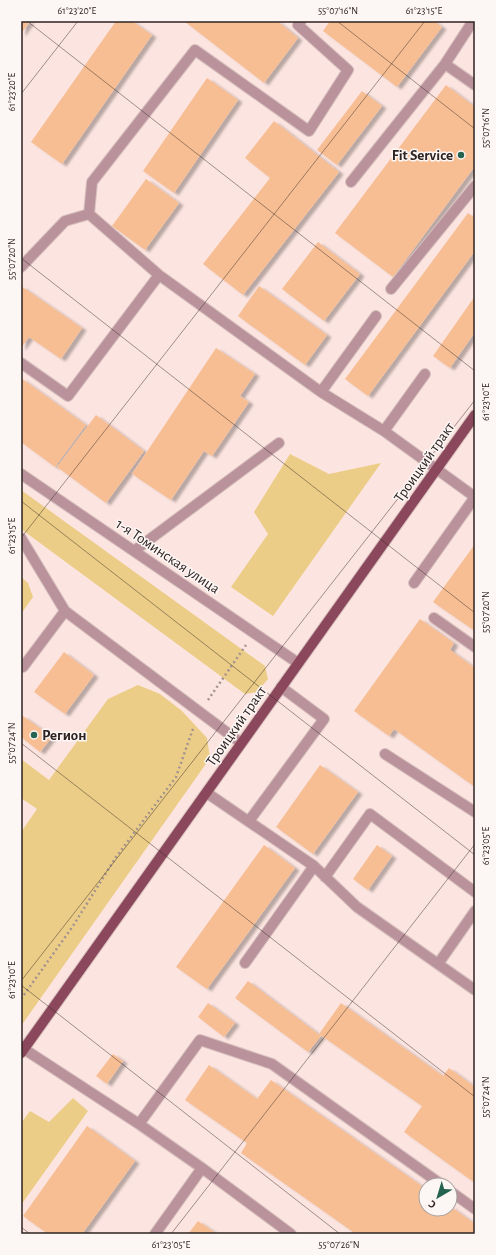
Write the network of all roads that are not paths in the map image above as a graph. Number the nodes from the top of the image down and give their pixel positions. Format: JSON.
{"nodes":[{"id":1,"x":301,"y":21,"type":"edge"},
{"id":2,"x":473,"y":21,"type":"edge"},
{"id":3,"x":445,"y":64,"type":"junction"},
{"id":4,"x":475,"y":85,"type":"edge"},
{"id":5,"x":351,"y":182,"type":"dead end"},
{"id":6,"x":475,"y":186,"type":"edge"},
{"id":7,"x":89,"y":214,"type":"junction"},
{"id":8,"x":21,"y":267,"type":"edge"},
{"id":9,"x":159,"y":275,"type":"junction"},
{"id":10,"x":391,"y":289,"type":"dead end"},
{"id":11,"x":376,"y":316,"type":"dead end"},
{"id":12,"x":21,"y":363,"type":"edge"},
{"id":13,"x":425,"y":374,"type":"dead end"},
{"id":14,"x":321,"y":392,"type":"junction"},
{"id":15,"x":475,"y":415,"type":"edge"},
{"id":16,"x":384,"y":431,"type":"junction"},
{"id":17,"x":279,"y":443,"type":"dead end"},
{"id":18,"x":436,"y":470,"type":"junction"},
{"id":19,"x":21,"y":474,"type":"edge"},
{"id":20,"x":475,"y":497,"type":"edge"},
{"id":21,"x":21,"y":538,"type":"edge"},
{"id":22,"x":134,"y":551,"type":"junction"},
{"id":23,"x":414,"y":582,"type":"dead end"},
{"id":24,"x":65,"y":611,"type":"junction"},
{"id":25,"x":434,"y":618,"type":"dead end"},
{"id":26,"x":475,"y":647,"type":"edge"},
{"id":27,"x":298,"y":662,"type":"junction"},
{"id":28,"x":23,"y":668,"type":"dead end"},
{"id":29,"x":281,"y":687,"type":"junction"},
{"id":30,"x":241,"y":743,"type":"junction"},
{"id":31,"x":385,"y":754,"type":"dead end"},
{"id":32,"x":207,"y":793,"type":"junction"},
{"id":33,"x":475,"y":812,"type":"edge"},
{"id":34,"x":249,"y":821,"type":"junction"},
{"id":35,"x":314,"y":866,"type":"junction"},
{"id":36,"x":325,"y":878,"type":"junction"},
{"id":37,"x":475,"y":892,"type":"edge"},
{"id":38,"x":475,"y":911,"type":"edge"},
{"id":39,"x":245,"y":963,"type":"dead end"},
{"id":40,"x":438,"y":964,"type":"junction"},
{"id":41,"x":475,"y":990,"type":"edge"},
{"id":42,"x":22,"y":1051,"type":"edge"},
{"id":43,"x":139,"y":1124,"type":"junction"},
{"id":44,"x":202,"y":1168,"type":"junction"},
{"id":45,"x":431,"y":1177,"type":"edge"},
{"id":46,"x":458,"y":1197,"type":"edge"},
{"id":47,"x":475,"y":1209,"type":"edge"},
{"id":48,"x":155,"y":1234,"type":"edge"},
{"id":49,"x":291,"y":1234,"type":"edge"}],
"edges":[{"from":1,"to":7,"type":"street"},
{"from":2,"to":3,"type":"street"},
{"from":3,"to":4,"type":"street"},
{"from":3,"to":5,"type":"street"},
{"from":6,"to":10,"type":"street"},
{"from":7,"to":8,"type":"street"},
{"from":7,"to":9,"type":"street"},
{"from":9,"to":12,"type":"street"},
{"from":9,"to":14,"type":"street"},
{"from":11,"to":14,"type":"street"},
{"from":13,"to":16,"type":"street"},
{"from":14,"to":16,"type":"street"},
{"from":15,"to":18,"type":"main road","name":"Троицкий тракт"},
{"from":16,"to":18,"type":"street"},
{"from":17,"to":22,"type":"street"},
{"from":18,"to":20,"type":"street"},
{"from":18,"to":27,"type":"main road","name":"Троицкий тракт"},
{"from":19,"to":22,"type":"street","name":"1-я Томинская улица"},
{"from":20,"to":23,"type":"street"},
{"from":21,"to":24,"type":"street"},
{"from":22,"to":27,"type":"street","name":"1-я Томинская улица"},
{"from":24,"to":28,"type":"street"},
{"from":24,"to":30,"type":"street"},
{"from":25,"to":26,"type":"street"},
{"from":27,"to":29,"type":"main road","name":"Троицкий тракт"},
{"from":29,"to":30,"type":"main road","name":"Троицкий тракт"},
{"from":29,"to":34,"type":"street"},
{"from":30,"to":32,"type":"main road","name":"Троицкий тракт"},
{"from":31,"to":33,"type":"street"},
{"from":32,"to":34,"type":"street"},
{"from":32,"to":42,"type":"main road","name":"Троицкий тракт"},
{"from":34,"to":35,"type":"street"},
{"from":35,"to":36,"type":"street"},
{"from":35,"to":39,"type":"street"},
{"from":36,"to":37,"type":"street"},
{"from":36,"to":40,"type":"street"},
{"from":38,"to":40,"type":"street"},
{"from":40,"to":41,"type":"street"},
{"from":42,"to":43,"type":"street"},
{"from":43,"to":44,"type":"street"},
{"from":43,"to":45,"type":"street"},
{"from":44,"to":48,"type":"street"},
{"from":44,"to":49,"type":"street"},
{"from":46,"to":47,"type":"street"}]}
